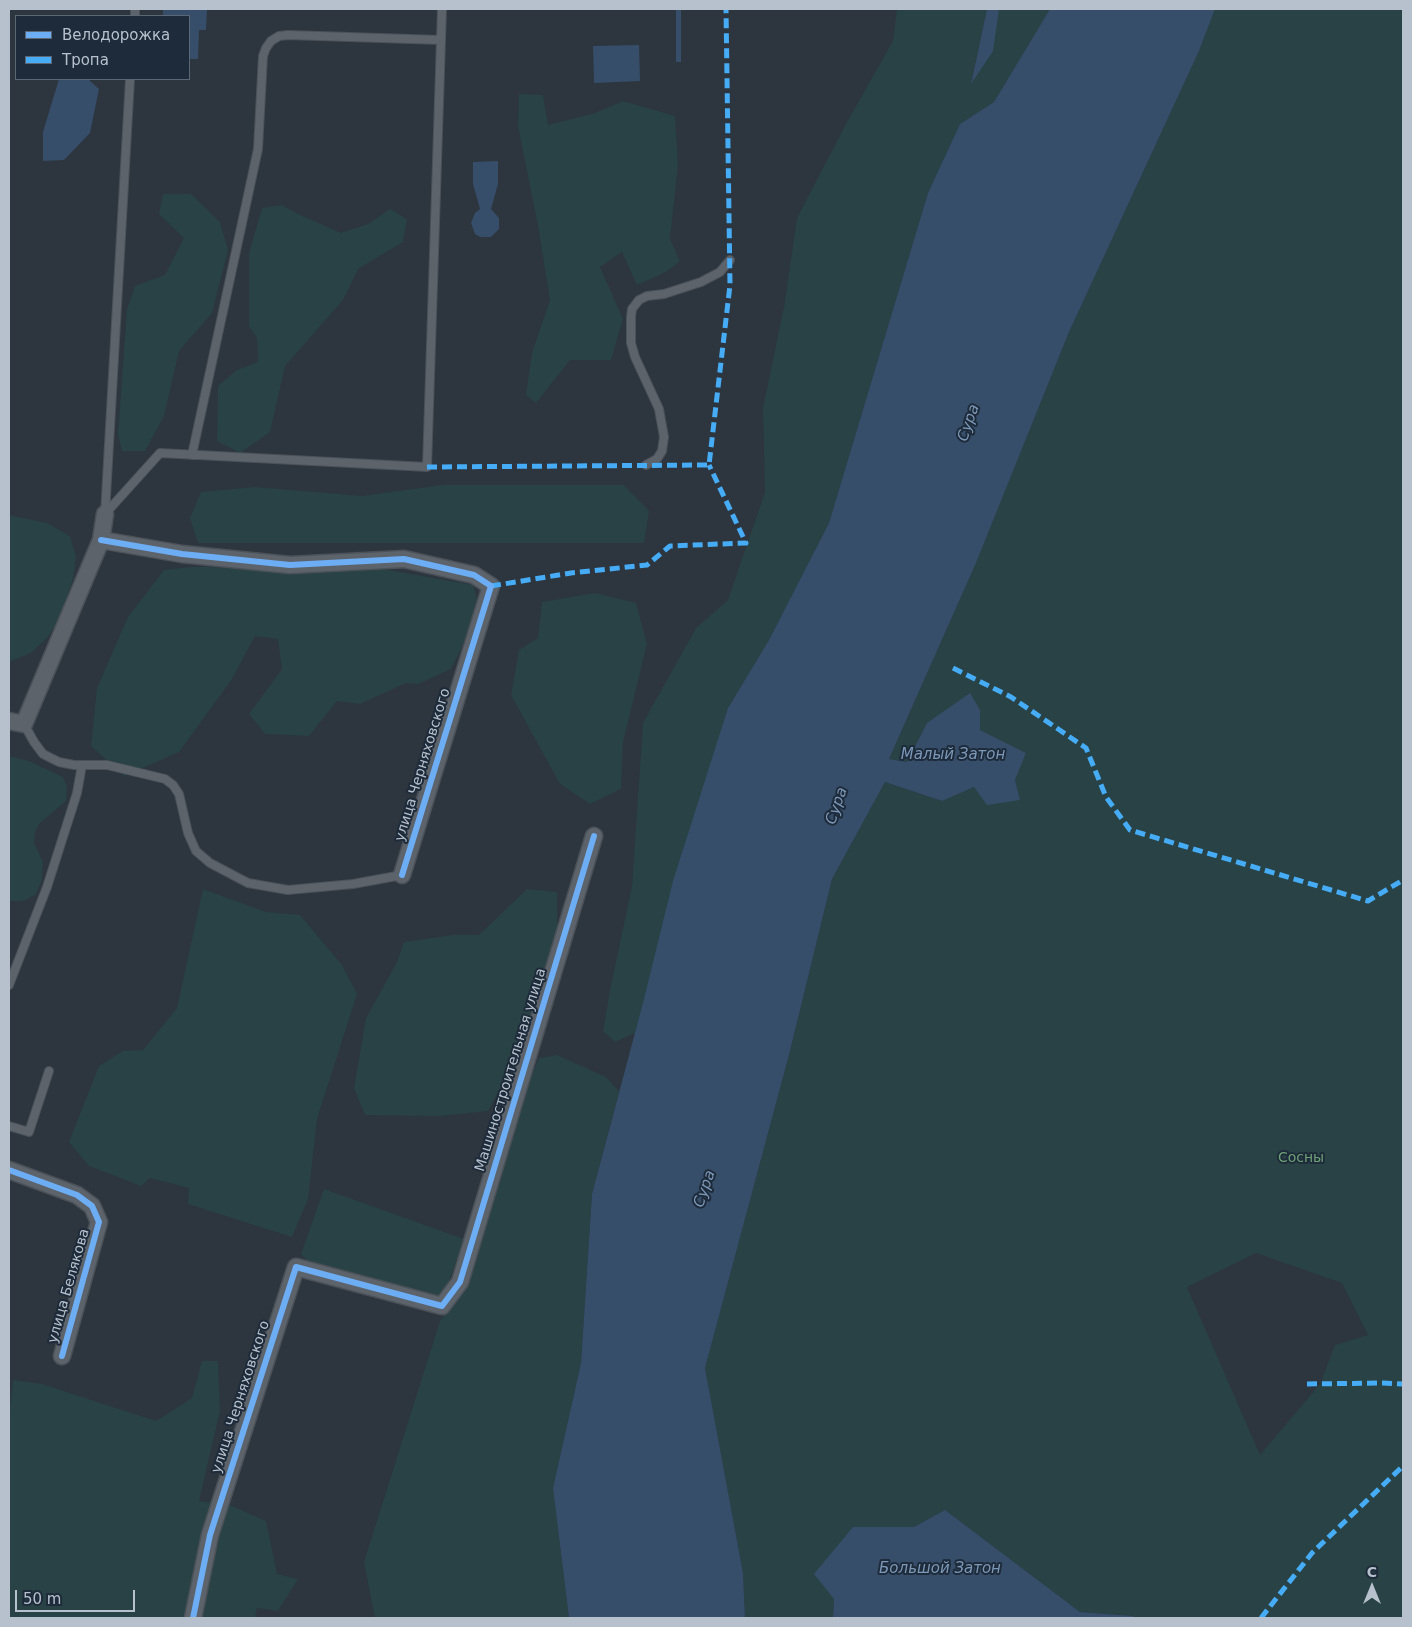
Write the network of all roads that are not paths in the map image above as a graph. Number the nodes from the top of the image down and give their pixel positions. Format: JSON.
{"nodes":[{"id":1,"x":442,"y":9,"type":"edge"},
{"id":2,"x":441,"y":40,"type":"junction"},
{"id":3,"x":130,"y":80,"type":"edge"},
{"id":4,"x":730,"y":260,"type":"dead end"},
{"id":5,"x":192,"y":455,"type":"junction"},
{"id":6,"x":646,"y":465,"type":"dead end"},
{"id":7,"x":105,"y":514,"type":"junction"},
{"id":8,"x":100,"y":540,"type":"junction"},
{"id":9,"x":16,"y":722,"type":"edge"},
{"id":10,"x":82,"y":765,"type":"junction"},
{"id":11,"x":594,"y":836,"type":"dead end"},
{"id":12,"x":402,"y":875,"type":"joint"},
{"id":13,"x":9,"y":985,"type":"edge"},
{"id":14,"x":49,"y":1071,"type":"dead end"},
{"id":15,"x":9,"y":1126,"type":"edge"},
{"id":16,"x":9,"y":1170,"type":"edge"},
{"id":17,"x":296,"y":1267,"type":"joint"},
{"id":18,"x":62,"y":1356,"type":"dead end"},
{"id":19,"x":193,"y":1618,"type":"edge"}],
"edges":[{"from":1,"to":2,"type":"lane"},
{"from":2,"to":5,"type":"lane"},
{"from":2,"to":5,"type":"lane"},
{"from":3,"to":7,"type":"lane"},
{"from":4,"to":6,"type":"lane"},
{"from":5,"to":7,"type":"lane"},
{"from":7,"to":8,"type":"street"},
{"from":8,"to":9,"type":"street"},
{"from":8,"to":12,"type":"street","name":"улица Черняховского"},
{"from":9,"to":10,"type":"lane"},
{"from":10,"to":12,"type":"lane"},
{"from":10,"to":13,"type":"lane"},
{"from":11,"to":17,"type":"street","name":"Машиностроительная улица"},
{"from":14,"to":15,"type":"lane"},
{"from":16,"to":18,"type":"street","name":"улица Белякова"},
{"from":17,"to":19,"type":"street","name":"улица Черняховского"}]}
